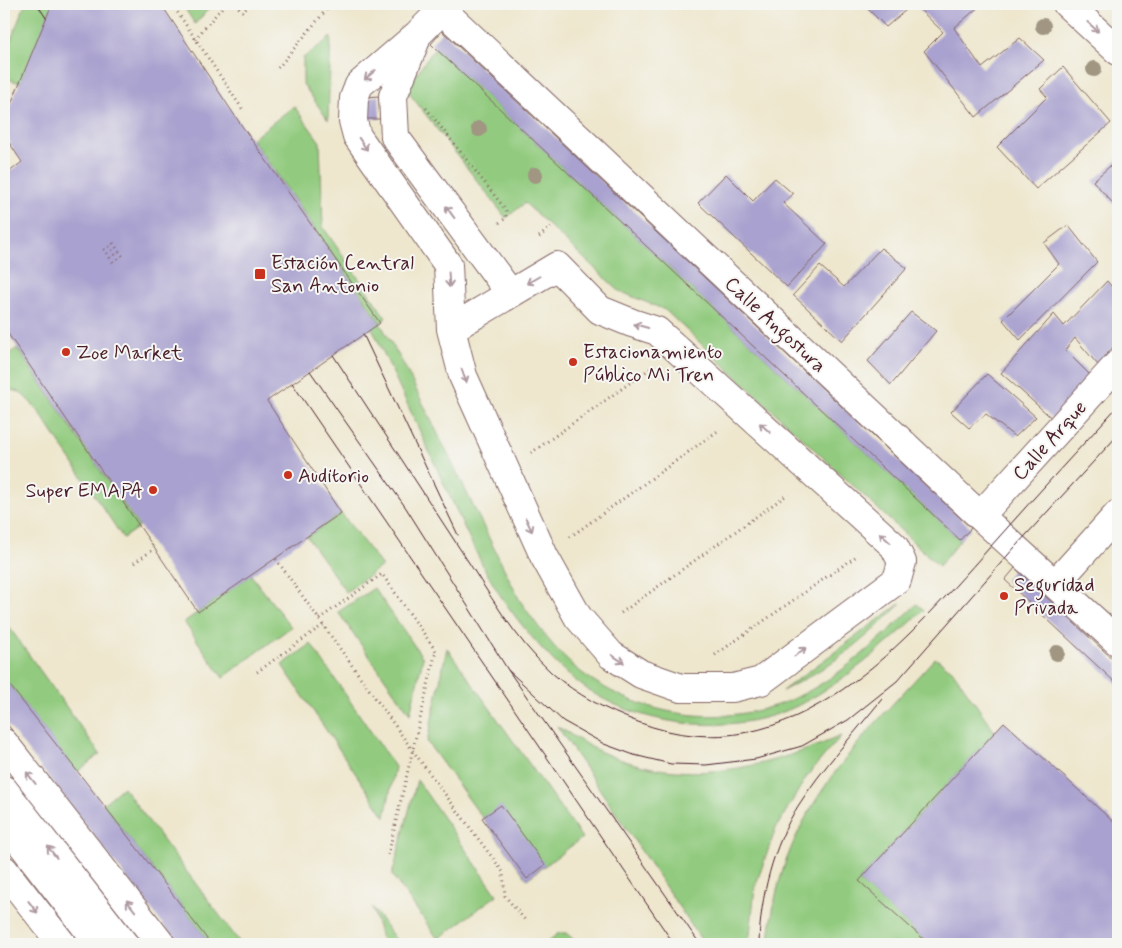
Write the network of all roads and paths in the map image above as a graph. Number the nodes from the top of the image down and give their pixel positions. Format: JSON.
{"nodes":[{"id":1,"x":172,"y":4,"type":"edge"},
{"id":2,"x":225,"y":4,"type":"edge"},
{"id":3,"x":239,"y":4,"type":"edge"},
{"id":4,"x":250,"y":4,"type":"edge"},
{"id":5,"x":331,"y":4,"type":"edge"},
{"id":6,"x":1067,"y":4,"type":"edge"},
{"id":7,"x":442,"y":6,"type":"edge"},
{"id":8,"x":418,"y":34,"type":"junction"},
{"id":9,"x":195,"y":39,"type":"junction"},
{"id":10,"x":1118,"y":51,"type":"edge"},
{"id":11,"x":278,"y":68,"type":"dead end"},
{"id":12,"x":421,"y":102,"type":"dead end"},
{"id":13,"x":243,"y":110,"type":"dead end"},
{"id":14,"x":4,"y":164,"type":"edge"},
{"id":15,"x":10,"y":171,"type":"dead end"},
{"id":16,"x":506,"y":218,"type":"dead end"},
{"id":17,"x":113,"y":243,"type":"dead end"},
{"id":18,"x":108,"y":246,"type":"dead end"},
{"id":19,"x":104,"y":249,"type":"dead end"},
{"id":20,"x":124,"y":258,"type":"dead end"},
{"id":21,"x":120,"y":262,"type":"dead end"},
{"id":22,"x":115,"y":265,"type":"dead end"},
{"id":23,"x":510,"y":293,"type":"junction"},
{"id":24,"x":451,"y":329,"type":"junction"},
{"id":25,"x":1118,"y":364,"type":"edge"},
{"id":26,"x":652,"y":367,"type":"dead end"},
{"id":27,"x":725,"y":426,"type":"dead end"},
{"id":28,"x":529,"y":454,"type":"dead end"},
{"id":29,"x":794,"y":489,"type":"dead end"},
{"id":30,"x":1118,"y":514,"type":"edge"},
{"id":31,"x":980,"y":516,"type":"junction"},
{"id":32,"x":569,"y":538,"type":"dead end"},
{"id":33,"x":154,"y":549,"type":"dead end"},
{"id":34,"x":862,"y":552,"type":"dead end"},
{"id":35,"x":276,"y":558,"type":"dead end"},
{"id":36,"x":134,"y":563,"type":"dead end"},
{"id":37,"x":1056,"y":584,"type":"junction"},
{"id":38,"x":621,"y":613,"type":"dead end"},
{"id":39,"x":319,"y":619,"type":"junction"},
{"id":40,"x":323,"y":625,"type":"junction"},
{"id":41,"x":1118,"y":642,"type":"edge"},
{"id":42,"x":709,"y":660,"type":"dead end"},
{"id":43,"x":257,"y":672,"type":"dead end"},
{"id":44,"x":4,"y":743,"type":"edge"},
{"id":45,"x":413,"y":751,"type":"junction"},
{"id":46,"x":4,"y":790,"type":"edge"},
{"id":47,"x":4,"y":821,"type":"edge"},
{"id":48,"x":388,"y":855,"type":"dead end"},
{"id":49,"x":4,"y":870,"type":"edge"},
{"id":50,"x":74,"y":897,"type":"junction"},
{"id":51,"x":525,"y":920,"type":"dead end"},
{"id":52,"x":62,"y":944,"type":"edge"},
{"id":53,"x":99,"y":944,"type":"edge"},
{"id":54,"x":124,"y":944,"type":"edge"},
{"id":55,"x":161,"y":944,"type":"edge"}],
"edges":[{"from":1,"to":9,"type":"path"},
{"from":2,"to":9,"type":"path"},
{"from":3,"to":4,"type":"path"},
{"from":5,"to":11,"type":"path"},
{"from":6,"to":10,"type":"street","one_way":true},
{"from":7,"to":8,"type":"street"},
{"from":7,"to":31,"type":"street","name":"Calle Angostura"},
{"from":23,"to":8,"type":"street","one_way":true},
{"from":8,"to":24,"type":"street","one_way":true},
{"from":9,"to":13,"type":"path"},
{"from":12,"to":16,"type":"path"},
{"from":14,"to":15,"type":"path"},
{"from":17,"to":20,"type":"path"},
{"from":18,"to":21,"type":"path"},
{"from":19,"to":22,"type":"path"},
{"from":23,"to":24,"type":"street"},
{"from":24,"to":23,"type":"street","one_way":true},
{"from":25,"to":31,"type":"street","name":"Calle Arque"},
{"from":26,"to":28,"type":"path"},
{"from":27,"to":32,"type":"path"},
{"from":29,"to":38,"type":"path"},
{"from":30,"to":37,"type":"street"},
{"from":31,"to":37,"type":"street","name":"Calle Angostura"},
{"from":33,"to":36,"type":"path"},
{"from":34,"to":42,"type":"path"},
{"from":35,"to":39,"type":"path"},
{"from":37,"to":41,"type":"street","name":"Calle Angostura"},
{"from":39,"to":40,"type":"path"},
{"from":39,"to":45,"type":"path"},
{"from":40,"to":43,"type":"path"},
{"from":40,"to":45,"type":"path"},
{"from":55,"to":44,"type":"street","one_way":true},
{"from":45,"to":48,"type":"path"},
{"from":45,"to":51,"type":"path"},
{"from":50,"to":46,"type":"street","one_way":true},
{"from":47,"to":50,"type":"street"},
{"from":49,"to":52,"type":"street","one_way":true},
{"from":50,"to":53,"type":"street"},
{"from":50,"to":54,"type":"street"}]}
